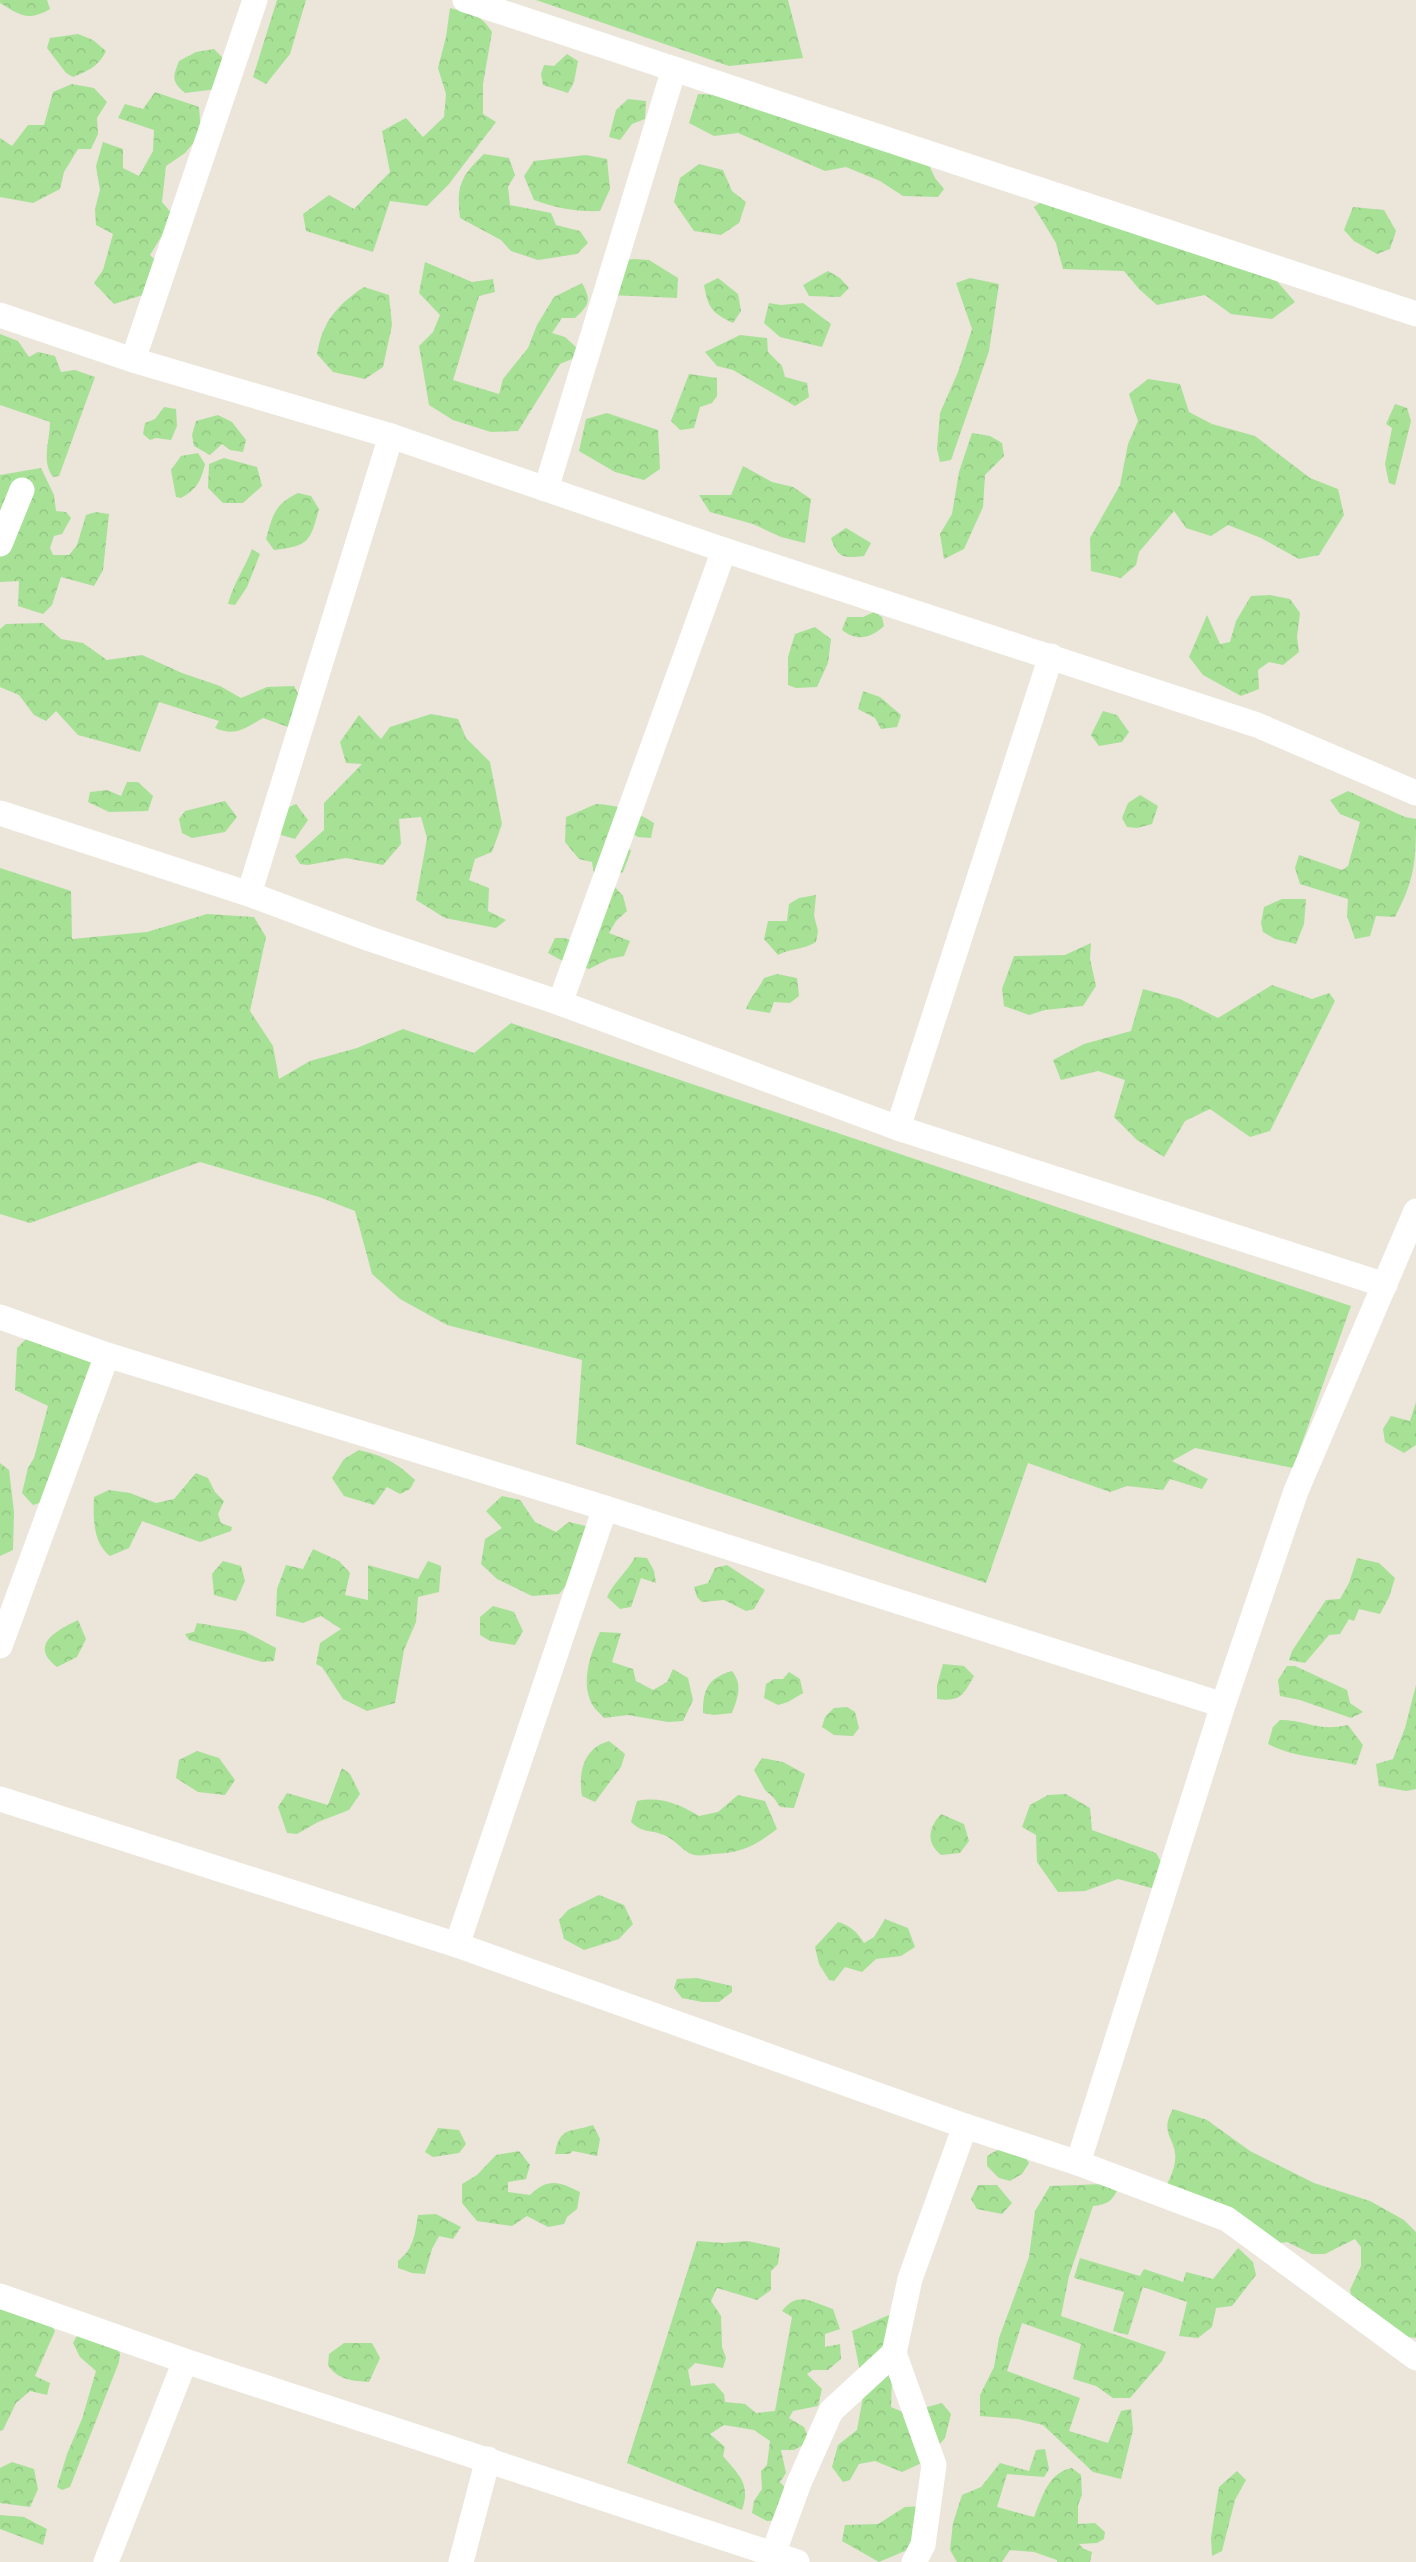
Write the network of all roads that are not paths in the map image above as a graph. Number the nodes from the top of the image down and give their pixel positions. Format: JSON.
{"nodes":[{"id":1,"x":255,"y":0,"type":"edge"},
{"id":2,"x":465,"y":0,"type":"edge"},
{"id":3,"x":674,"y":69,"type":"junction"},
{"id":4,"x":1416,"y":314,"type":"edge"},
{"id":5,"x":0,"y":315,"type":"edge"},
{"id":6,"x":133,"y":360,"type":"junction"},
{"id":7,"x":391,"y":436,"type":"junction"},
{"id":8,"x":546,"y":489,"type":"junction"},
{"id":9,"x":22,"y":490,"type":"dead end"},
{"id":10,"x":0,"y":544,"type":"edge"},
{"id":11,"x":724,"y":550,"type":"junction"},
{"id":12,"x":1051,"y":656,"type":"junction"},
{"id":13,"x":1416,"y":793,"type":"edge"},
{"id":14,"x":0,"y":812,"type":"edge"},
{"id":15,"x":248,"y":894,"type":"junction"},
{"id":16,"x":560,"y":1003,"type":"junction"},
{"id":17,"x":898,"y":1128,"type":"junction"},
{"id":18,"x":1416,"y":1211,"type":"edge"},
{"id":19,"x":1386,"y":1286,"type":"junction"},
{"id":20,"x":0,"y":1317,"type":"edge"},
{"id":21,"x":107,"y":1355,"type":"junction"},
{"id":22,"x":605,"y":1508,"type":"junction"},
{"id":23,"x":0,"y":1646,"type":"edge"},
{"id":24,"x":1223,"y":1705,"type":"junction"},
{"id":25,"x":0,"y":1799,"type":"edge"},
{"id":26,"x":457,"y":1945,"type":"junction"},
{"id":27,"x":965,"y":2126,"type":"junction"},
{"id":28,"x":1078,"y":2163,"type":"junction"},
{"id":29,"x":0,"y":2296,"type":"edge"},
{"id":30,"x":894,"y":2353,"type":"junction"},
{"id":31,"x":1416,"y":2358,"type":"edge"},
{"id":32,"x":185,"y":2361,"type":"junction"},
{"id":33,"x":488,"y":2459,"type":"junction"},
{"id":34,"x":774,"y":2554,"type":"junction"},
{"id":35,"x":106,"y":2562,"type":"edge"},
{"id":36,"x":461,"y":2562,"type":"edge"},
{"id":37,"x":797,"y":2562,"type":"edge"},
{"id":38,"x":914,"y":2562,"type":"edge"}],
"edges":[{"from":1,"to":6,"type":"street"},
{"from":2,"to":3,"type":"street"},
{"from":3,"to":4,"type":"street"},
{"from":3,"to":8,"type":"street"},
{"from":5,"to":6,"type":"street"},
{"from":6,"to":7,"type":"street"},
{"from":7,"to":8,"type":"street"},
{"from":7,"to":15,"type":"street"},
{"from":8,"to":11,"type":"street"},
{"from":9,"to":10,"type":"street"},
{"from":11,"to":12,"type":"street"},
{"from":11,"to":16,"type":"street"},
{"from":12,"to":13,"type":"street"},
{"from":12,"to":17,"type":"street"},
{"from":14,"to":15,"type":"street"},
{"from":15,"to":16,"type":"street"},
{"from":16,"to":17,"type":"street"},
{"from":17,"to":19,"type":"street"},
{"from":18,"to":19,"type":"street"},
{"from":19,"to":24,"type":"street"},
{"from":20,"to":21,"type":"street"},
{"from":21,"to":22,"type":"street"},
{"from":21,"to":23,"type":"street"},
{"from":22,"to":24,"type":"street"},
{"from":22,"to":26,"type":"street"},
{"from":24,"to":28,"type":"street"},
{"from":25,"to":26,"type":"street"},
{"from":26,"to":27,"type":"street"},
{"from":27,"to":28,"type":"street"},
{"from":27,"to":30,"type":"street"},
{"from":28,"to":31,"type":"street"},
{"from":29,"to":32,"type":"street"},
{"from":30,"to":34,"type":"street"},
{"from":30,"to":38,"type":"street"},
{"from":32,"to":33,"type":"street"},
{"from":32,"to":35,"type":"street"},
{"from":33,"to":34,"type":"street"},
{"from":33,"to":36,"type":"street"},
{"from":34,"to":37,"type":"street"}]}
